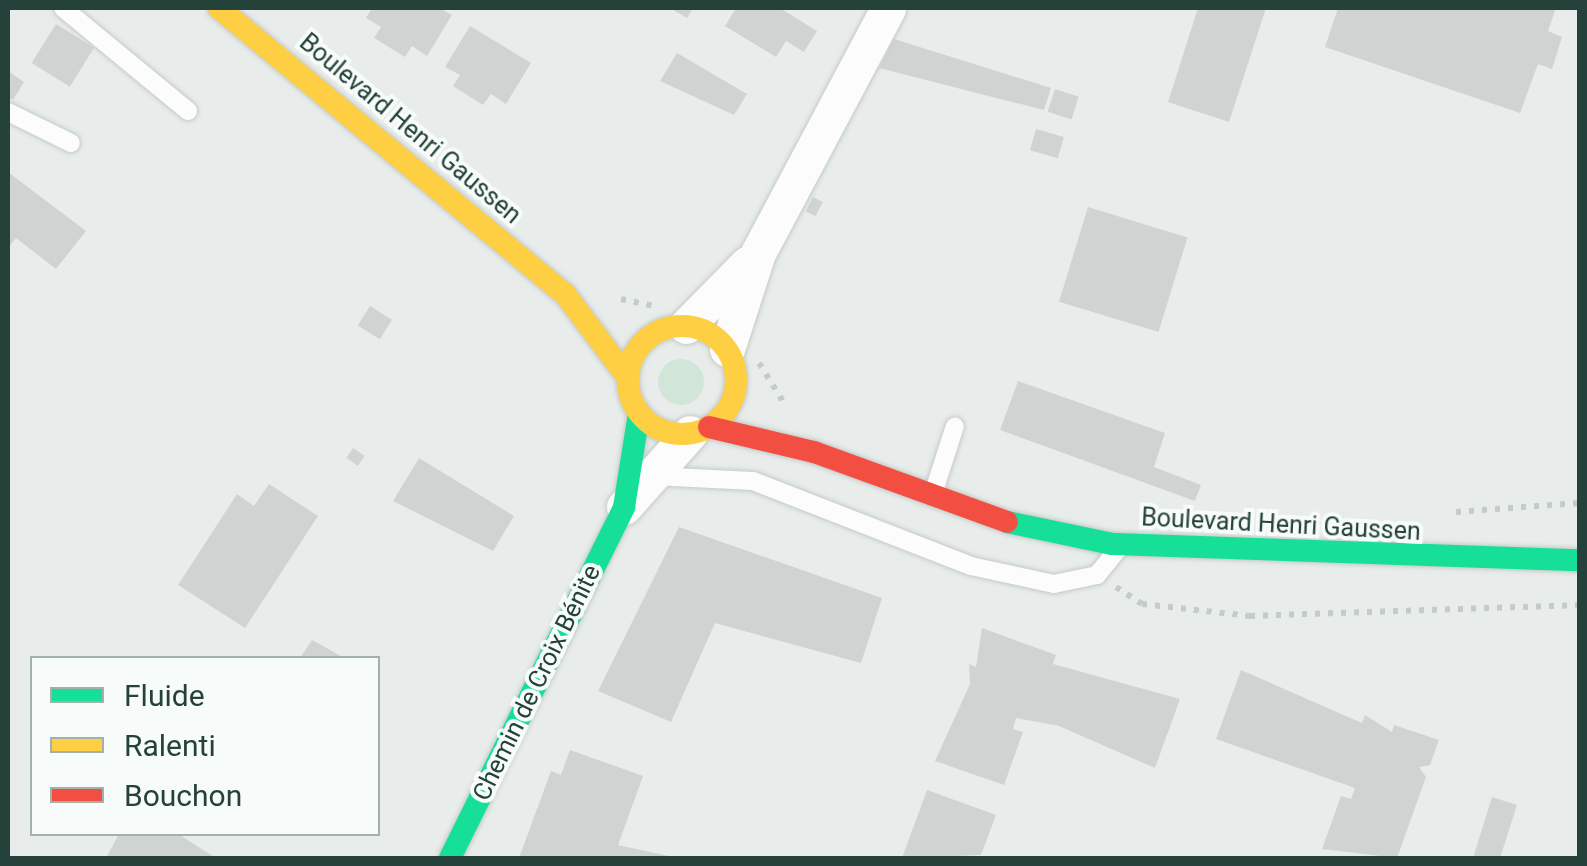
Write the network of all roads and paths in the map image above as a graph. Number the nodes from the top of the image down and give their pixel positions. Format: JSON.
{"nodes":[{"id":1,"x":63,"y":8,"type":"edge"},
{"id":2,"x":219,"y":8,"type":"edge"},
{"id":3,"x":888,"y":8,"type":"edge"},
{"id":4,"x":188,"y":111,"type":"dead end"},
{"id":5,"x":8,"y":112,"type":"edge"},
{"id":6,"x":71,"y":143,"type":"dead end"},
{"id":7,"x":758,"y":253,"type":"junction"},
{"id":8,"x":565,"y":294,"type":"junction"},
{"id":9,"x":675,"y":327,"type":"junction"},
{"id":10,"x":738,"y":355,"type":"junction"},
{"id":11,"x":628,"y":378,"type":"junction"},
{"id":12,"x":774,"y":408,"type":"junction"},
{"id":13,"x":639,"y":413,"type":"junction"},
{"id":14,"x":956,"y":426,"type":"dead end"},
{"id":15,"x":699,"y":430,"type":"junction"},
{"id":16,"x":814,"y":452,"type":"junction"},
{"id":17,"x":653,"y":476,"type":"junction"},
{"id":18,"x":931,"y":499,"type":"junction"},
{"id":19,"x":1580,"y":503,"type":"edge"},
{"id":20,"x":624,"y":507,"type":"junction"},
{"id":21,"x":1448,"y":512,"type":"dead end"},
{"id":22,"x":1121,"y":545,"type":"junction"},
{"id":23,"x":1580,"y":560,"type":"edge"},
{"id":24,"x":450,"y":858,"type":"edge"}],
"edges":[{"from":1,"to":4,"type":"lane"},
{"from":2,"to":8,"type":"street","name":"Boulevard Henri Gaussen"},
{"from":3,"to":7,"type":"street"},
{"from":5,"to":6,"type":"lane"},
{"from":7,"to":9,"type":"street"},
{"from":7,"to":10,"type":"street"},
{"from":8,"to":9,"type":"street","name":"Boulevard Henri Gaussen"},
{"from":8,"to":11,"type":"street","name":"Boulevard Henri Gaussen"},
{"from":9,"to":10,"type":"street","name":"Boulevard Henri Gaussen"},
{"from":9,"to":11,"type":"street"},
{"from":10,"to":12,"type":"street","name":"Boulevard Henri Gaussen"},
{"from":10,"to":12,"type":"path"},
{"from":10,"to":15,"type":"street"},
{"from":11,"to":13,"type":"street","name":"Boulevard Henri Gaussen"},
{"from":12,"to":16,"type":"street","name":"Boulevard Henri Gaussen"},
{"from":13,"to":15,"type":"street","name":"Boulevard Henri Gaussen"},
{"from":13,"to":20,"type":"street","name":"Chemin de Croix Bénite"},
{"from":14,"to":18,"type":"lane"},
{"from":15,"to":16,"type":"street","name":"Boulevard Henri Gaussen"},
{"from":15,"to":17,"type":"street","name":"Chemin de Croix Bénite"},
{"from":16,"to":18,"type":"street","name":"Boulevard Henri Gaussen"},
{"from":17,"to":20,"type":"street","name":"Chemin de Croix Bénite"},
{"from":17,"to":22,"type":"lane"},
{"from":18,"to":22,"type":"street","name":"Boulevard Henri Gaussen"},
{"from":19,"to":21,"type":"path"},
{"from":20,"to":24,"type":"street","name":"Chemin de Croix Bénite"},
{"from":22,"to":23,"type":"street","name":"Boulevard Henri Gaussen"}]}
